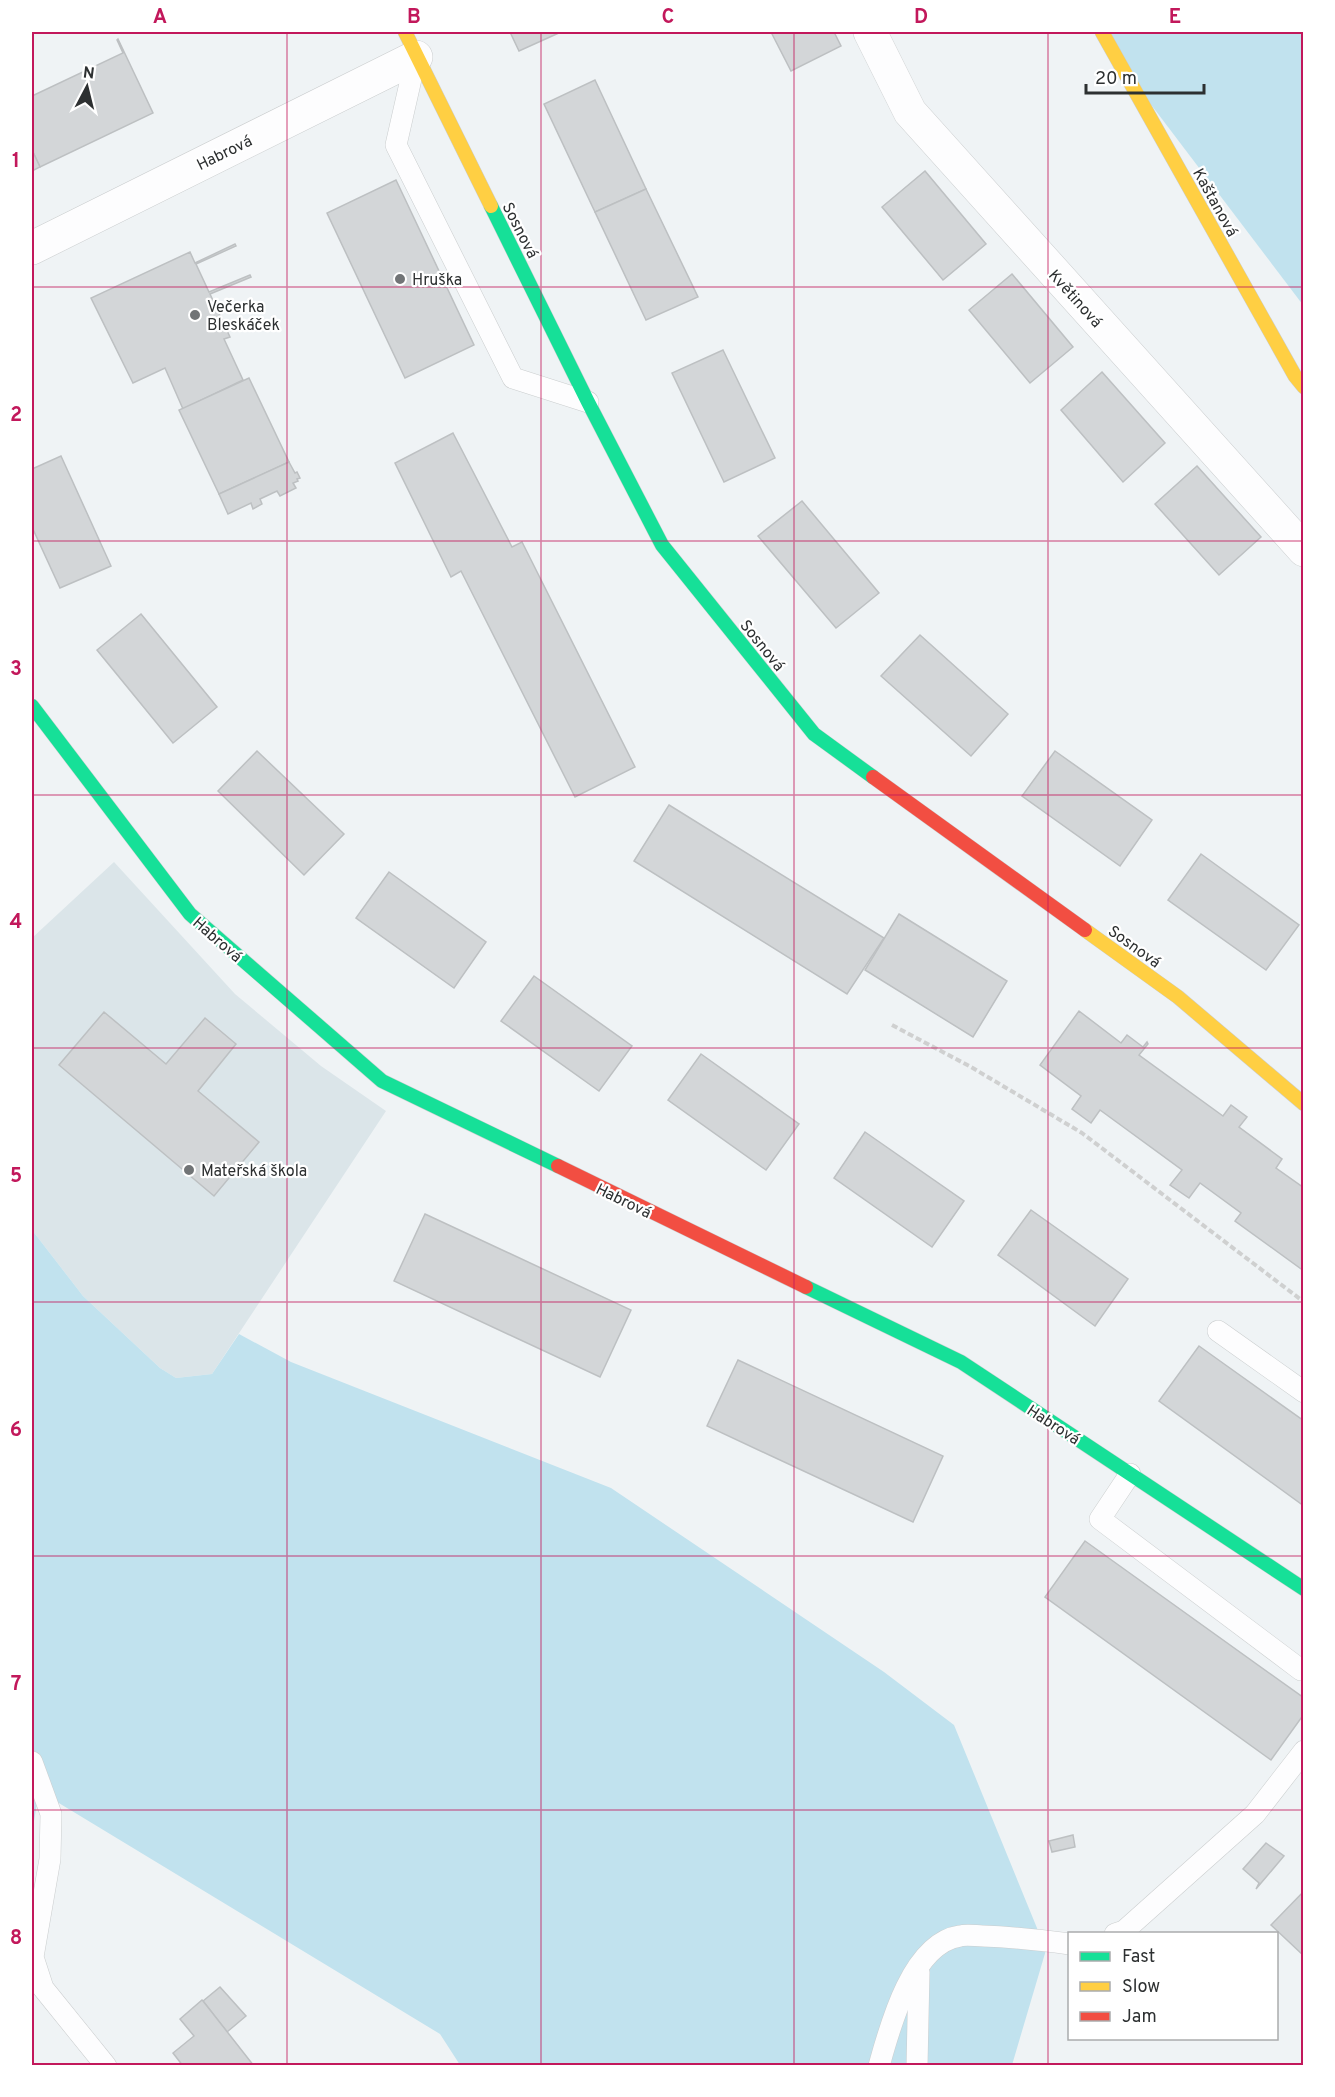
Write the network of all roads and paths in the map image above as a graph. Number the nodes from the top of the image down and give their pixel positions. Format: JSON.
{"nodes":[{"id":1,"x":870,"y":32,"type":"edge"},
{"id":2,"x":1102,"y":32,"type":"edge"},
{"id":3,"x":410,"y":44,"type":"edge"},
{"id":4,"x":32,"y":248,"type":"edge"},
{"id":5,"x":1304,"y":387,"type":"edge"},
{"id":6,"x":588,"y":402,"type":"junction"},
{"id":7,"x":1304,"y":550,"type":"edge"},
{"id":8,"x":32,"y":706,"type":"edge"},
{"id":9,"x":892,"y":1025,"type":"dead end"},
{"id":10,"x":1304,"y":1104,"type":"edge"},
{"id":11,"x":1304,"y":1302,"type":"edge"},
{"id":12,"x":1218,"y":1331,"type":"dead end"},
{"id":13,"x":1304,"y":1392,"type":"edge"},
{"id":14,"x":1130,"y":1474,"type":"junction"},
{"id":15,"x":1304,"y":1589,"type":"edge"},
{"id":16,"x":1301,"y":1670,"type":"dead end"},
{"id":17,"x":1304,"y":1751,"type":"edge"},
{"id":18,"x":32,"y":1762,"type":"edge"},
{"id":19,"x":1121,"y":1932,"type":"edge"},
{"id":20,"x":1068,"y":1944,"type":"edge"},
{"id":21,"x":919,"y":1965,"type":"junction"},
{"id":22,"x":106,"y":2066,"type":"edge"},
{"id":23,"x":879,"y":2066,"type":"edge"},
{"id":24,"x":917,"y":2066,"type":"edge"}],
"edges":[{"from":1,"to":7,"type":"street","name":"Květinová"},
{"from":2,"to":5,"type":"street","name":"Kaštanová"},
{"from":3,"to":4,"type":"street","name":"Habrová"},
{"from":3,"to":6,"type":"street","name":"Sosnová"},
{"from":3,"to":6,"type":"lane"},
{"from":6,"to":10,"type":"street","name":"Sosnová"},
{"from":8,"to":14,"type":"street","name":"Habrová"},
{"from":9,"to":11,"type":"path"},
{"from":12,"to":13,"type":"lane"},
{"from":14,"to":15,"type":"street","name":"Habrová"},
{"from":14,"to":16,"type":"lane"},
{"from":17,"to":19,"type":"lane"},
{"from":18,"to":22,"type":"lane"},
{"from":20,"to":21,"type":"lane"},
{"from":21,"to":23,"type":"lane"},
{"from":21,"to":24,"type":"lane"}]}
